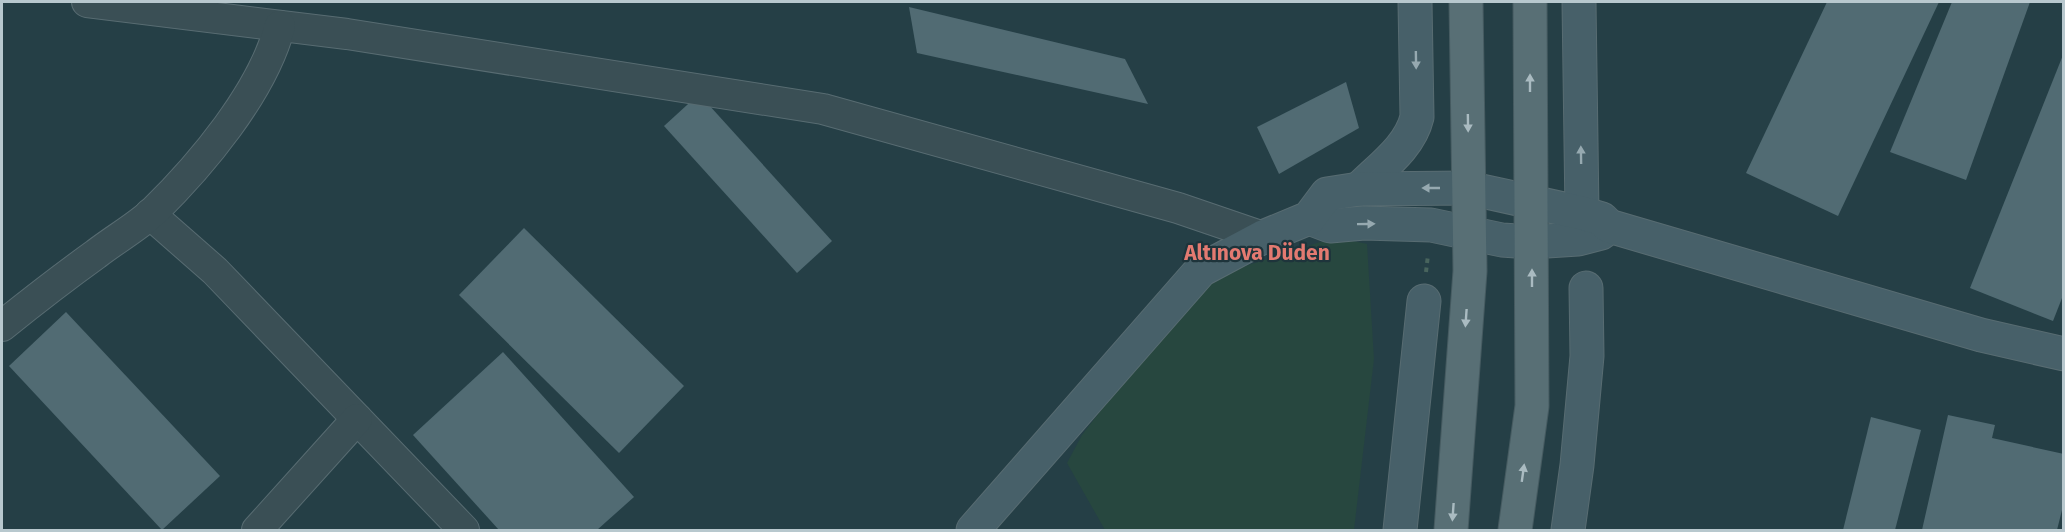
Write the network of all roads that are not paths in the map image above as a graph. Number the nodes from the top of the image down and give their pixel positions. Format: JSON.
{"nodes":[{"id":1,"x":87,"y":2,"type":"edge"},
{"id":2,"x":1415,"y":2,"type":"edge"},
{"id":3,"x":1466,"y":2,"type":"edge"},
{"id":4,"x":1530,"y":2,"type":"edge"},
{"id":5,"x":1579,"y":2,"type":"edge"},
{"id":6,"x":280,"y":26,"type":"junction"},
{"id":7,"x":1468,"y":188,"type":"junction"},
{"id":8,"x":1359,"y":189,"type":"junction"},
{"id":9,"x":1531,"y":201,"type":"junction"},
{"id":10,"x":150,"y":214,"type":"junction"},
{"id":11,"x":1309,"y":219,"type":"junction"},
{"id":12,"x":1596,"y":220,"type":"junction"},
{"id":13,"x":1469,"y":234,"type":"junction"},
{"id":14,"x":1263,"y":237,"type":"junction"},
{"id":15,"x":1531,"y":242,"type":"junction"},
{"id":16,"x":1586,"y":288,"type":"dead end"},
{"id":17,"x":1424,"y":301,"type":"road end"},
{"id":18,"x":2,"y":326,"type":"edge"},
{"id":19,"x":2064,"y":354,"type":"edge"},
{"id":20,"x":357,"y":419,"type":"junction"},
{"id":21,"x":257,"y":531,"type":"edge"},
{"id":22,"x":464,"y":531,"type":"edge"},
{"id":23,"x":973,"y":531,"type":"edge"},
{"id":24,"x":1400,"y":531,"type":"edge"},
{"id":25,"x":1451,"y":531,"type":"edge"},
{"id":26,"x":1515,"y":531,"type":"edge"},
{"id":27,"x":1568,"y":531,"type":"edge"}],
"edges":[{"from":1,"to":6,"type":"street"},
{"from":2,"to":8,"type":"street","one_way":true},
{"from":3,"to":7,"type":"main road","one_way":true},
{"from":9,"to":4,"type":"main road","one_way":true},
{"from":12,"to":5,"type":"street","one_way":true},
{"from":6,"to":10,"type":"street"},
{"from":6,"to":14,"type":"street"},
{"from":7,"to":8,"type":"street","one_way":true},
{"from":7,"to":9,"type":"street"},
{"from":7,"to":13,"type":"main road"},
{"from":8,"to":11,"type":"street"},
{"from":9,"to":12,"type":"street"},
{"from":9,"to":15,"type":"main road"},
{"from":10,"to":18,"type":"street"},
{"from":10,"to":20,"type":"street"},
{"from":11,"to":13,"type":"street","one_way":true},
{"from":11,"to":14,"type":"street"},
{"from":12,"to":15,"type":"street"},
{"from":12,"to":19,"type":"street"},
{"from":13,"to":15,"type":"street"},
{"from":13,"to":25,"type":"main road","one_way":true},
{"from":14,"to":23,"type":"street"},
{"from":26,"to":15,"type":"main road","one_way":true},
{"from":16,"to":27,"type":"street"},
{"from":17,"to":24,"type":"street"},
{"from":20,"to":21,"type":"street"},
{"from":20,"to":22,"type":"street"}]}
